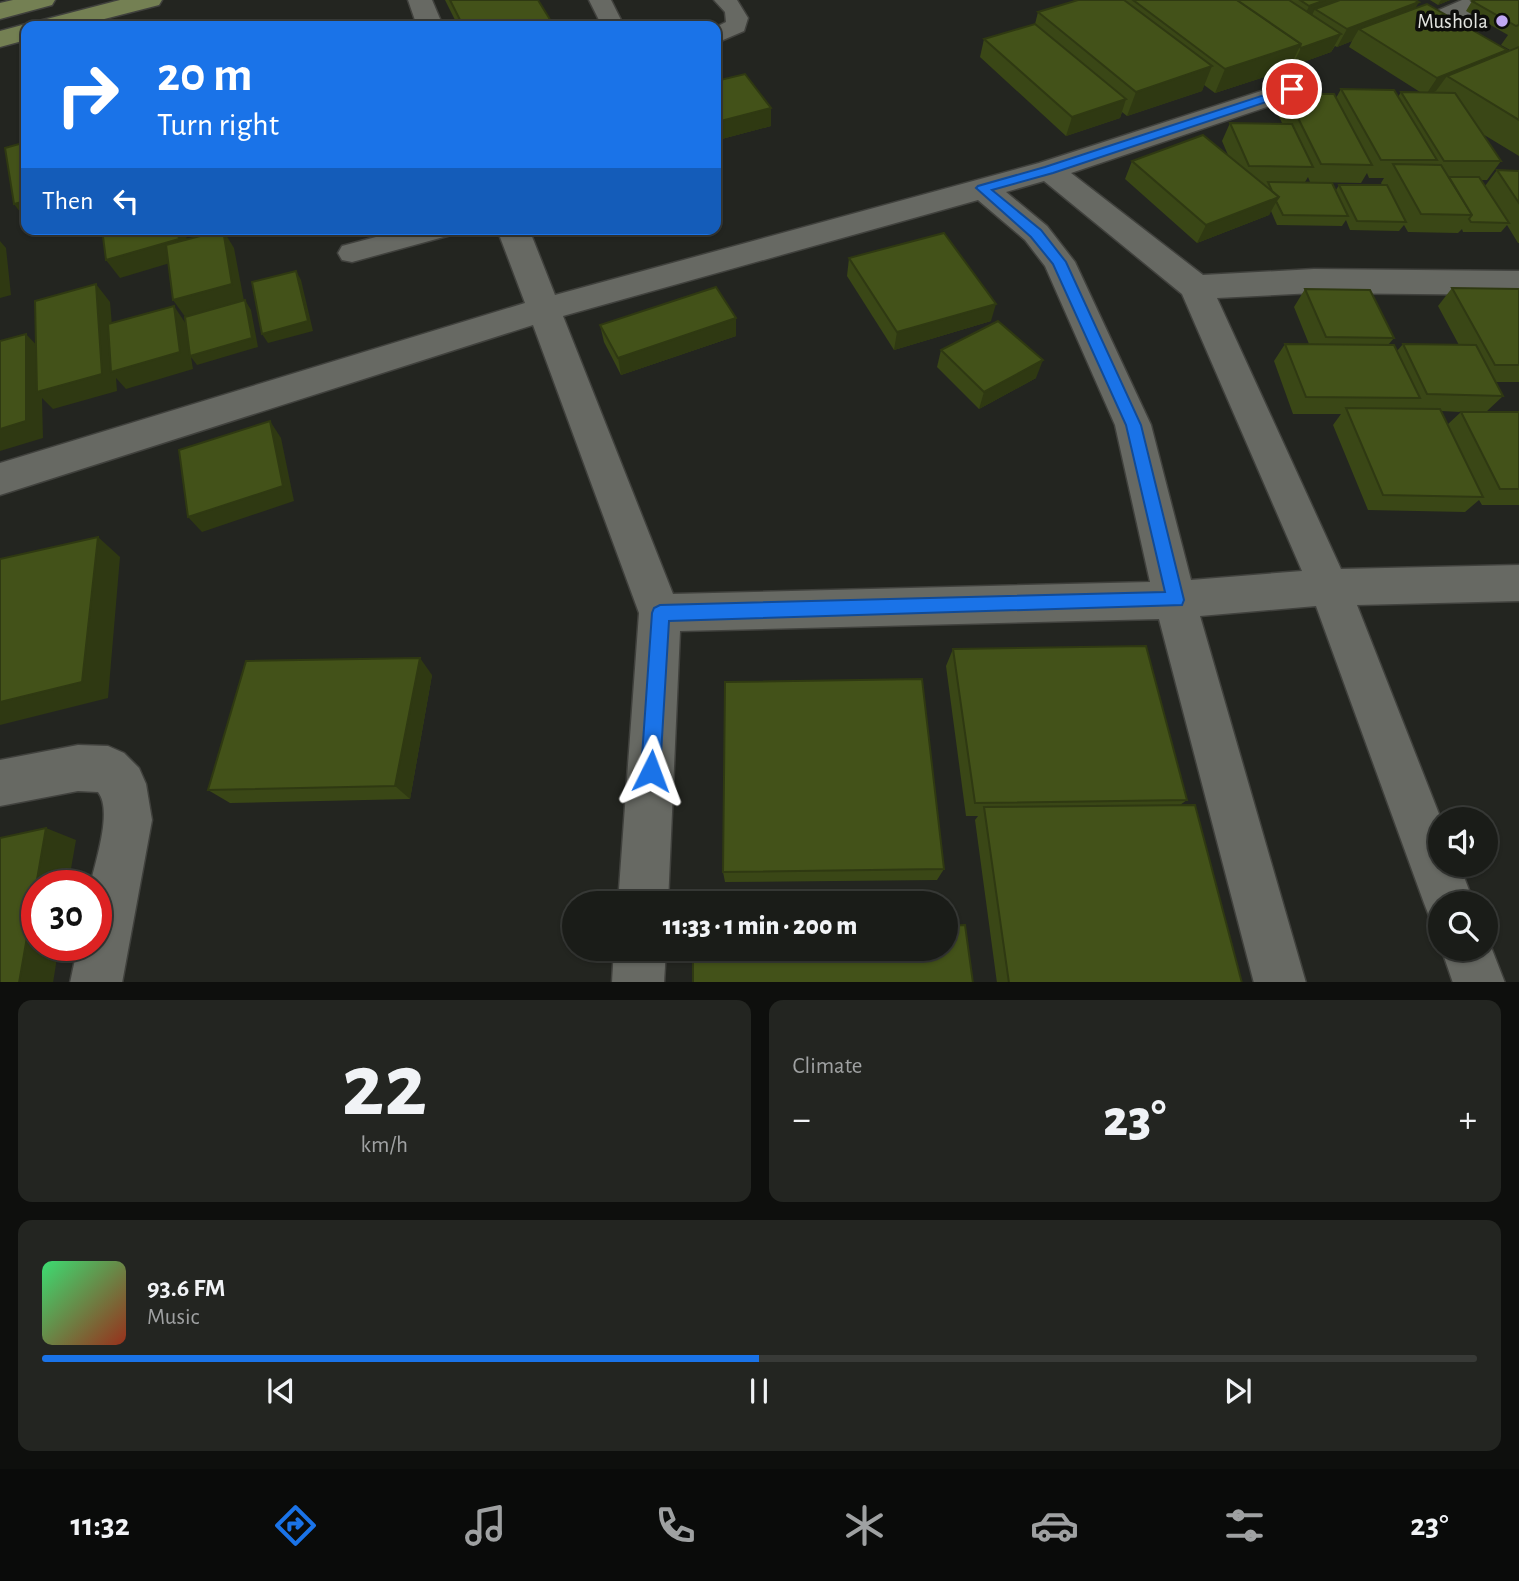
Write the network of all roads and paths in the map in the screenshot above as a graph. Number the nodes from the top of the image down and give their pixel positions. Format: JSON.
{"nodes":[{"id":1,"x":43,"y":0,"type":"edge"},
{"id":2,"x":149,"y":0,"type":"edge"},
{"id":3,"x":600,"y":0,"type":"edge"},
{"id":4,"x":725,"y":0,"type":"edge"},
{"id":5,"x":1483,"y":0,"type":"edge"},
{"id":6,"x":0,"y":11,"type":"edge"},
{"id":7,"x":67,"y":21,"type":"edge"},
{"id":8,"x":610,"y":21,"type":"edge"},
{"id":9,"x":1437,"y":26,"type":"edge"},
{"id":10,"x":21,"y":33,"type":"edge"},
{"id":11,"x":721,"y":34,"type":"edge"},
{"id":12,"x":0,"y":39,"type":"edge"},
{"id":13,"x":1292,"y":89,"type":"dead end"},
{"id":14,"x":1049,"y":170,"type":"junction"},
{"id":15,"x":982,"y":188,"type":"junction"},
{"id":16,"x":420,"y":235,"type":"edge"},
{"id":17,"x":515,"y":235,"type":"edge"},
{"id":18,"x":352,"y":254,"type":"dead end"},
{"id":19,"x":1519,"y":283,"type":"edge"},
{"id":20,"x":1195,"y":287,"type":"junction"},
{"id":21,"x":544,"y":310,"type":"junction"},
{"id":22,"x":0,"y":479,"type":"edge"},
{"id":23,"x":1519,"y":583,"type":"edge"},
{"id":24,"x":1329,"y":587,"type":"junction"},
{"id":25,"x":1175,"y":600,"type":"junction"},
{"id":26,"x":660,"y":613,"type":"junction"},
{"id":27,"x":0,"y":783,"type":"edge"},
{"id":28,"x":644,"y":891,"type":"edge"},
{"id":29,"x":1444,"y":891,"type":"edge"},
{"id":30,"x":639,"y":961,"type":"edge"},
{"id":31,"x":1471,"y":961,"type":"edge"},
{"id":32,"x":96,"y":982,"type":"edge"},
{"id":33,"x":638,"y":982,"type":"edge"},
{"id":34,"x":1280,"y":982,"type":"edge"},
{"id":35,"x":1479,"y":982,"type":"edge"}],
"edges":[{"from":1,"to":6,"type":"main road"},
{"from":2,"to":7,"type":"main road"},
{"from":3,"to":8,"type":"lane"},
{"from":4,"to":11,"type":"lane"},
{"from":5,"to":9,"type":"street"},
{"from":10,"to":12,"type":"main road"},
{"from":13,"to":14,"type":"street"},
{"from":14,"to":15,"type":"street"},
{"from":14,"to":20,"type":"street"},
{"from":15,"to":21,"type":"street"},
{"from":15,"to":25,"type":"street"},
{"from":16,"to":18,"type":"lane"},
{"from":17,"to":21,"type":"street"},
{"from":19,"to":20,"type":"street"},
{"from":20,"to":24,"type":"street"},
{"from":21,"to":22,"type":"street"},
{"from":21,"to":26,"type":"street"},
{"from":23,"to":24,"type":"street"},
{"from":24,"to":25,"type":"street"},
{"from":24,"to":29,"type":"street"},
{"from":25,"to":26,"type":"street"},
{"from":25,"to":34,"type":"street"},
{"from":26,"to":28,"type":"street"},
{"from":27,"to":32,"type":"street"},
{"from":30,"to":33,"type":"street"},
{"from":31,"to":35,"type":"street"}]}
